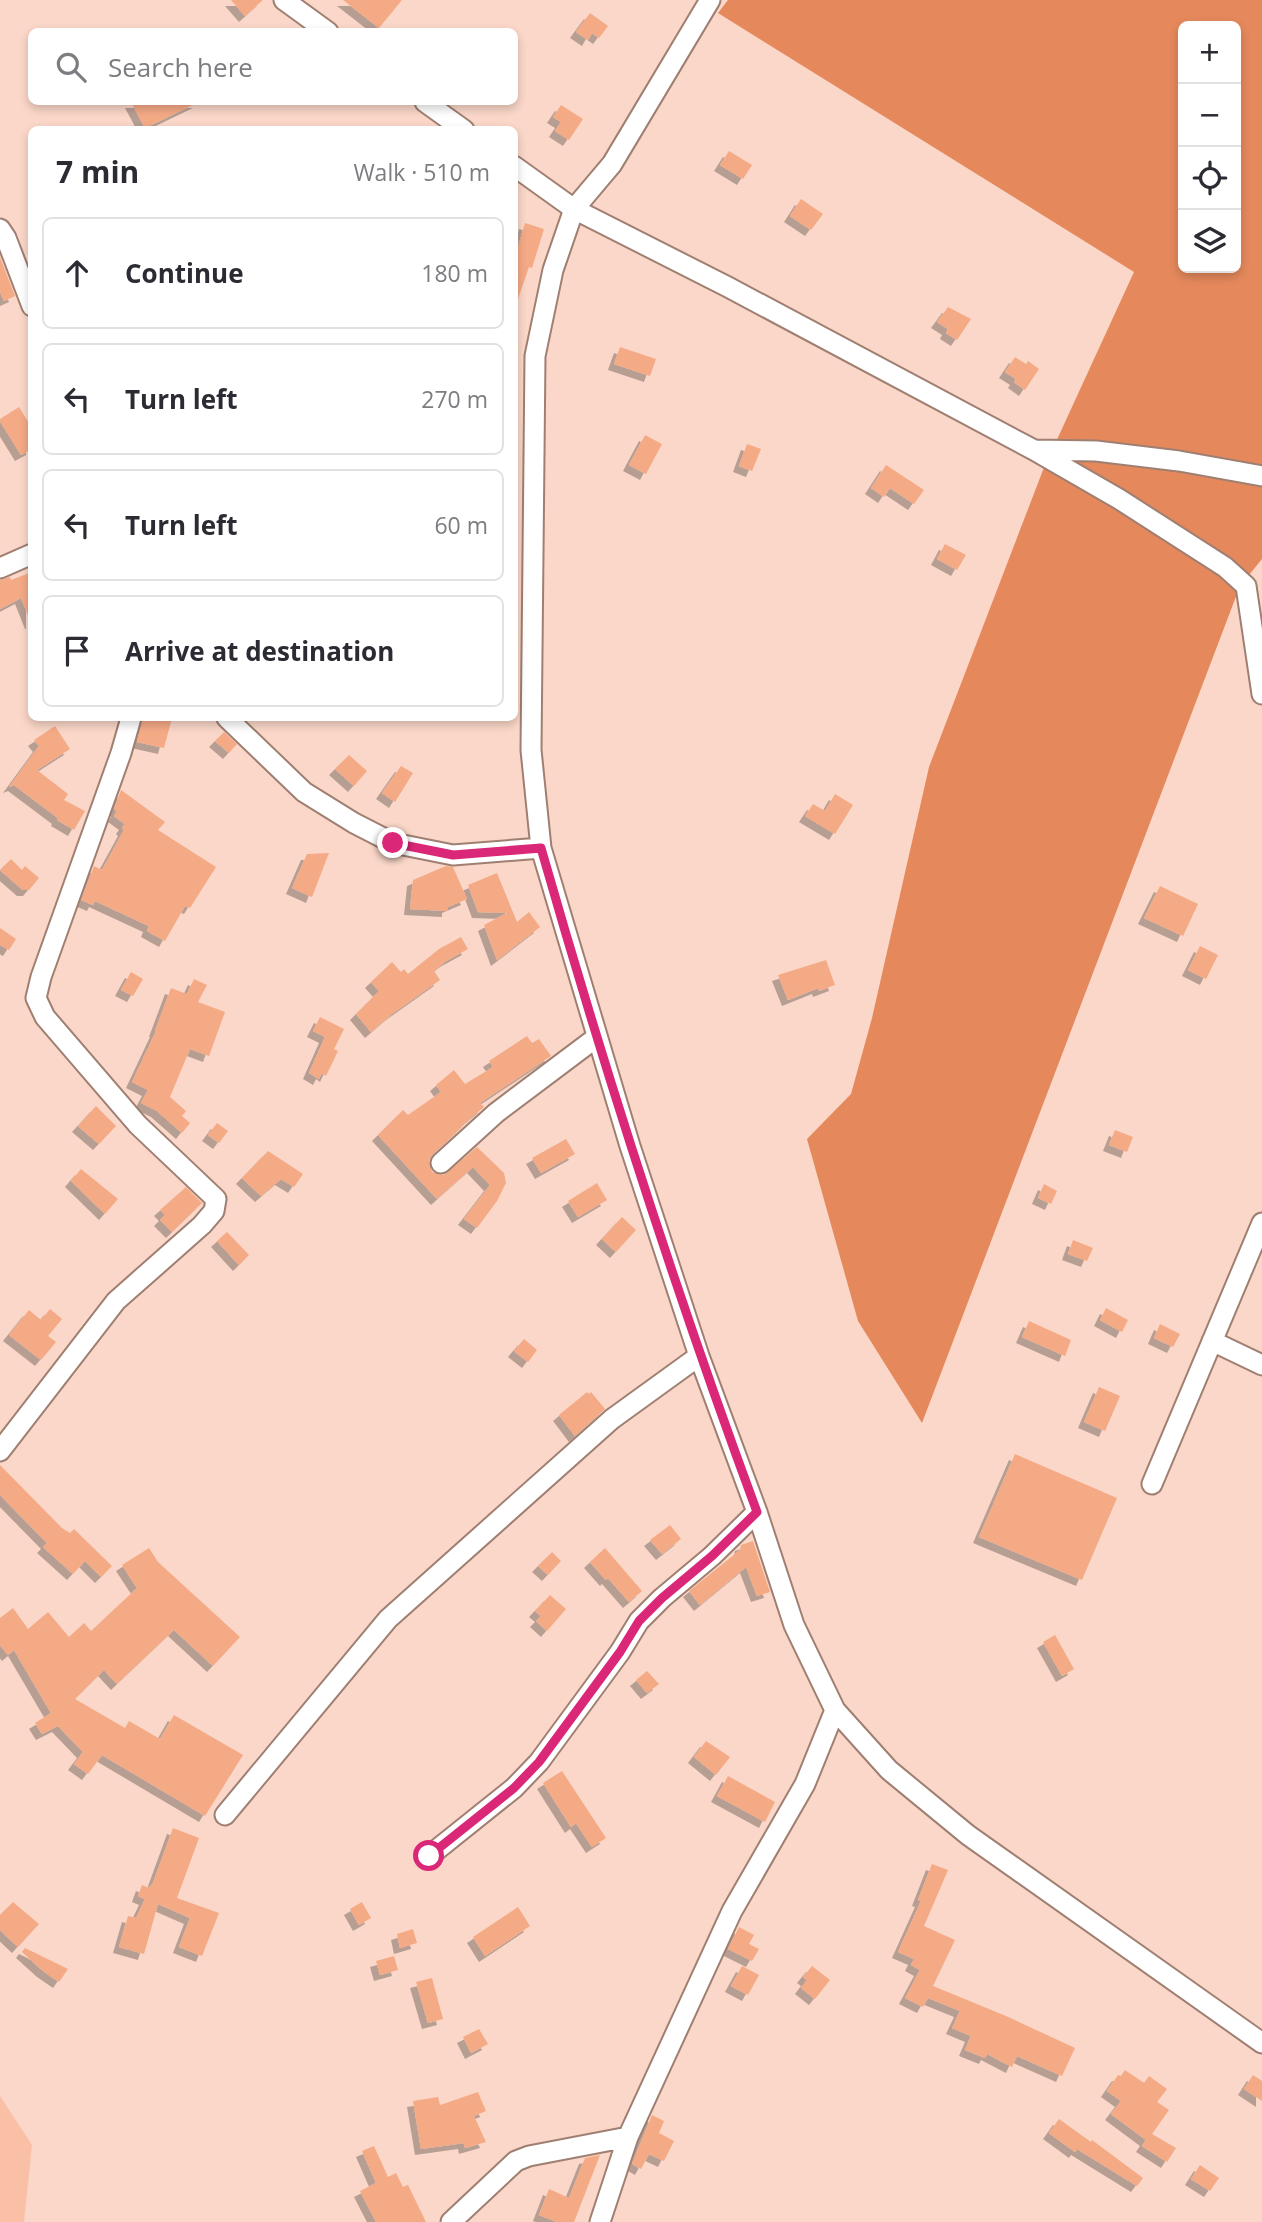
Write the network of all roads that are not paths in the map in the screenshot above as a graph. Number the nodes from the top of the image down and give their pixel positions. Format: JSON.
{"nodes":[{"id":1,"x":284,"y":0,"type":"edge"},
{"id":2,"x":710,"y":0,"type":"edge"},
{"id":3,"x":322,"y":28,"type":"edge"},
{"id":4,"x":429,"y":105,"type":"edge"},
{"id":5,"x":458,"y":126,"type":"edge"},
{"id":6,"x":518,"y":169,"type":"edge"},
{"id":7,"x":574,"y":209,"type":"junction"},
{"id":8,"x":0,"y":229,"type":"edge"},
{"id":9,"x":28,"y":296,"type":"edge"},
{"id":10,"x":1034,"y":450,"type":"junction"},
{"id":11,"x":1262,"y":476,"type":"edge"},
{"id":12,"x":28,"y":556,"type":"edge"},
{"id":13,"x":0,"y":568,"type":"edge"},
{"id":14,"x":1262,"y":694,"type":"edge"},
{"id":15,"x":130,"y":721,"type":"edge"},
{"id":16,"x":230,"y":721,"type":"edge"},
{"id":17,"x":541,"y":848,"type":"junction"},
{"id":18,"x":597,"y":1037,"type":"junction"},
{"id":19,"x":441,"y":1163,"type":"dead end"},
{"id":20,"x":1262,"y":1223,"type":"edge"},
{"id":21,"x":1212,"y":1341,"type":"junction"},
{"id":22,"x":699,"y":1356,"type":"junction"},
{"id":23,"x":1262,"y":1365,"type":"edge"},
{"id":24,"x":0,"y":1451,"type":"edge"},
{"id":25,"x":1152,"y":1484,"type":"dead end"},
{"id":26,"x":757,"y":1512,"type":"junction"},
{"id":27,"x":835,"y":1710,"type":"junction"},
{"id":28,"x":225,"y":1815,"type":"dead end"},
{"id":29,"x":429,"y":1856,"type":"dead end"},
{"id":30,"x":1262,"y":2043,"type":"edge"},
{"id":31,"x":628,"y":2137,"type":"junction"},
{"id":32,"x":451,"y":2222,"type":"edge"},
{"id":33,"x":600,"y":2222,"type":"edge"}],
"edges":[{"from":1,"to":3,"type":"street"},
{"from":2,"to":7,"type":"street"},
{"from":4,"to":5,"type":"street"},
{"from":6,"to":7,"type":"street"},
{"from":7,"to":10,"type":"street"},
{"from":7,"to":17,"type":"street"},
{"from":8,"to":9,"type":"street"},
{"from":10,"to":11,"type":"street"},
{"from":10,"to":14,"type":"street"},
{"from":12,"to":13,"type":"street"},
{"from":15,"to":24,"type":"street"},
{"from":16,"to":17,"type":"street"},
{"from":17,"to":18,"type":"street"},
{"from":18,"to":19,"type":"street"},
{"from":18,"to":22,"type":"street"},
{"from":20,"to":21,"type":"street"},
{"from":21,"to":23,"type":"street"},
{"from":21,"to":25,"type":"street"},
{"from":22,"to":26,"type":"street"},
{"from":22,"to":28,"type":"street"},
{"from":26,"to":27,"type":"street"},
{"from":26,"to":29,"type":"street"},
{"from":27,"to":30,"type":"street"},
{"from":27,"to":31,"type":"street"},
{"from":31,"to":32,"type":"street"},
{"from":31,"to":33,"type":"street"}]}
